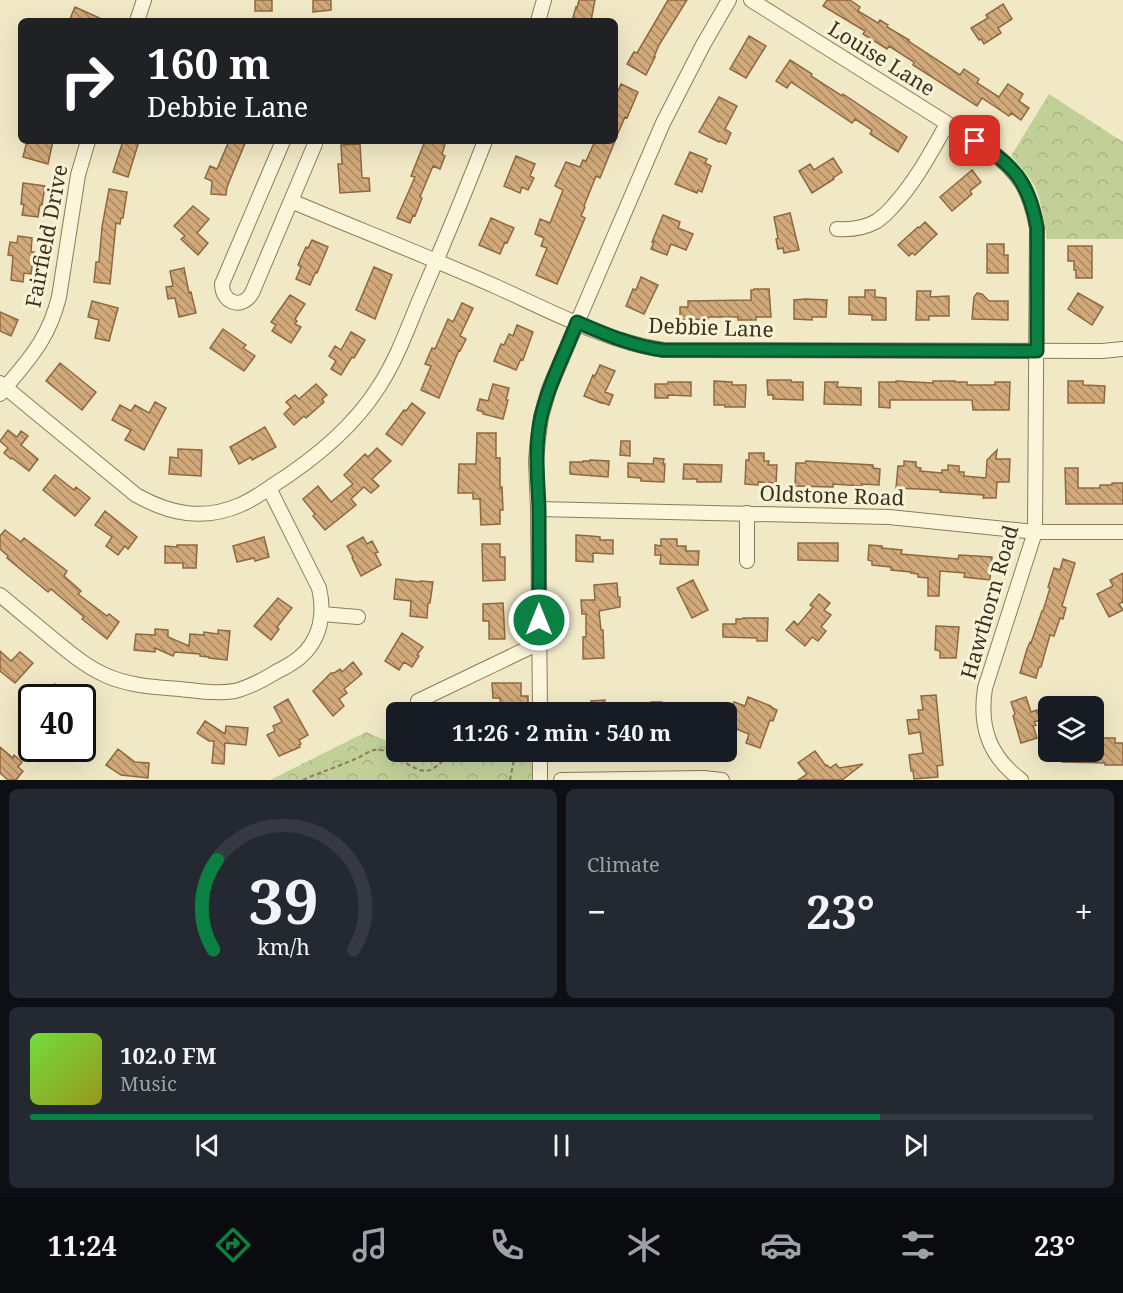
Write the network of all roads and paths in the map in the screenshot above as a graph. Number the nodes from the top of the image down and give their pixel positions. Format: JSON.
{"nodes":[{"id":1,"x":144,"y":0,"type":"edge"},
{"id":2,"x":544,"y":0,"type":"edge"},
{"id":3,"x":729,"y":0,"type":"edge"},
{"id":4,"x":751,"y":0,"type":"edge"},
{"id":5,"x":138,"y":18,"type":"edge"},
{"id":6,"x":539,"y":18,"type":"edge"},
{"id":7,"x":947,"y":124,"type":"junction"},
{"id":8,"x":87,"y":144,"type":"edge"},
{"id":9,"x":282,"y":144,"type":"edge"},
{"id":10,"x":315,"y":144,"type":"edge"},
{"id":11,"x":484,"y":144,"type":"edge"},
{"id":12,"x":291,"y":201,"type":"junction"},
{"id":13,"x":837,"y":230,"type":"dead end"},
{"id":14,"x":437,"y":261,"type":"junction"},
{"id":15,"x":577,"y":322,"type":"junction"},
{"id":16,"x":1123,"y":349,"type":"edge"},
{"id":17,"x":1037,"y":351,"type":"junction"},
{"id":18,"x":2,"y":388,"type":"edge"},
{"id":19,"x":269,"y":488,"type":"junction"},
{"id":20,"x":538,"y":509,"type":"junction"},
{"id":21,"x":747,"y":513,"type":"junction"},
{"id":22,"x":1035,"y":532,"type":"junction"},
{"id":23,"x":1123,"y":532,"type":"edge"},
{"id":24,"x":747,"y":561,"type":"dead end"},
{"id":25,"x":0,"y":595,"type":"edge"},
{"id":26,"x":322,"y":614,"type":"junction"},
{"id":27,"x":358,"y":617,"type":"dead end"},
{"id":28,"x":539,"y":643,"type":"junction"},
{"id":29,"x":418,"y":701,"type":"dead end"},
{"id":30,"x":540,"y":702,"type":"edge"},
{"id":31,"x":386,"y":752,"type":"edge"},
{"id":32,"x":404,"y":762,"type":"edge"},
{"id":33,"x":442,"y":762,"type":"edge"},
{"id":34,"x":514,"y":762,"type":"edge"},
{"id":35,"x":536,"y":762,"type":"edge"},
{"id":36,"x":303,"y":780,"type":"edge"},
{"id":37,"x":510,"y":780,"type":"edge"},
{"id":38,"x":540,"y":780,"type":"edge"},
{"id":39,"x":561,"y":780,"type":"edge"},
{"id":40,"x":722,"y":780,"type":"edge"},
{"id":41,"x":1021,"y":780,"type":"edge"}],
"edges":[{"from":1,"to":5,"type":"street"},
{"from":2,"to":6,"type":"street"},
{"from":3,"to":15,"type":"street"},
{"from":4,"to":7,"type":"street","name":"Louise Lane"},
{"from":7,"to":13,"type":"street"},
{"from":7,"to":17,"type":"street","name":"Louise Lane"},
{"from":8,"to":18,"type":"street","name":"Fairfield Drive"},
{"from":9,"to":12,"type":"street"},
{"from":10,"to":12,"type":"street"},
{"from":11,"to":14,"type":"street"},
{"from":12,"to":14,"type":"street","name":"Debbie Lane"},
{"from":14,"to":15,"type":"street","name":"Debbie Lane"},
{"from":14,"to":19,"type":"street"},
{"from":15,"to":17,"type":"street","name":"Debbie Lane"},
{"from":15,"to":20,"type":"street"},
{"from":16,"to":17,"type":"street","name":"Debbie Lane"},
{"from":17,"to":22,"type":"street","name":"Hawthorn Road"},
{"from":18,"to":19,"type":"street"},
{"from":19,"to":26,"type":"street"},
{"from":20,"to":21,"type":"street","name":"Oldstone Road"},
{"from":20,"to":28,"type":"street"},
{"from":21,"to":22,"type":"street","name":"Oldstone Road"},
{"from":21,"to":24,"type":"street"},
{"from":22,"to":23,"type":"street","name":"Oldstone Road"},
{"from":22,"to":41,"type":"street","name":"Hawthorn Road"},
{"from":25,"to":26,"type":"street"},
{"from":26,"to":27,"type":"street"},
{"from":28,"to":29,"type":"street"},
{"from":28,"to":30,"type":"street"},
{"from":31,"to":36,"type":"path"},
{"from":32,"to":33,"type":"path"},
{"from":34,"to":37,"type":"path"},
{"from":35,"to":38,"type":"street"},
{"from":39,"to":40,"type":"street"}]}
